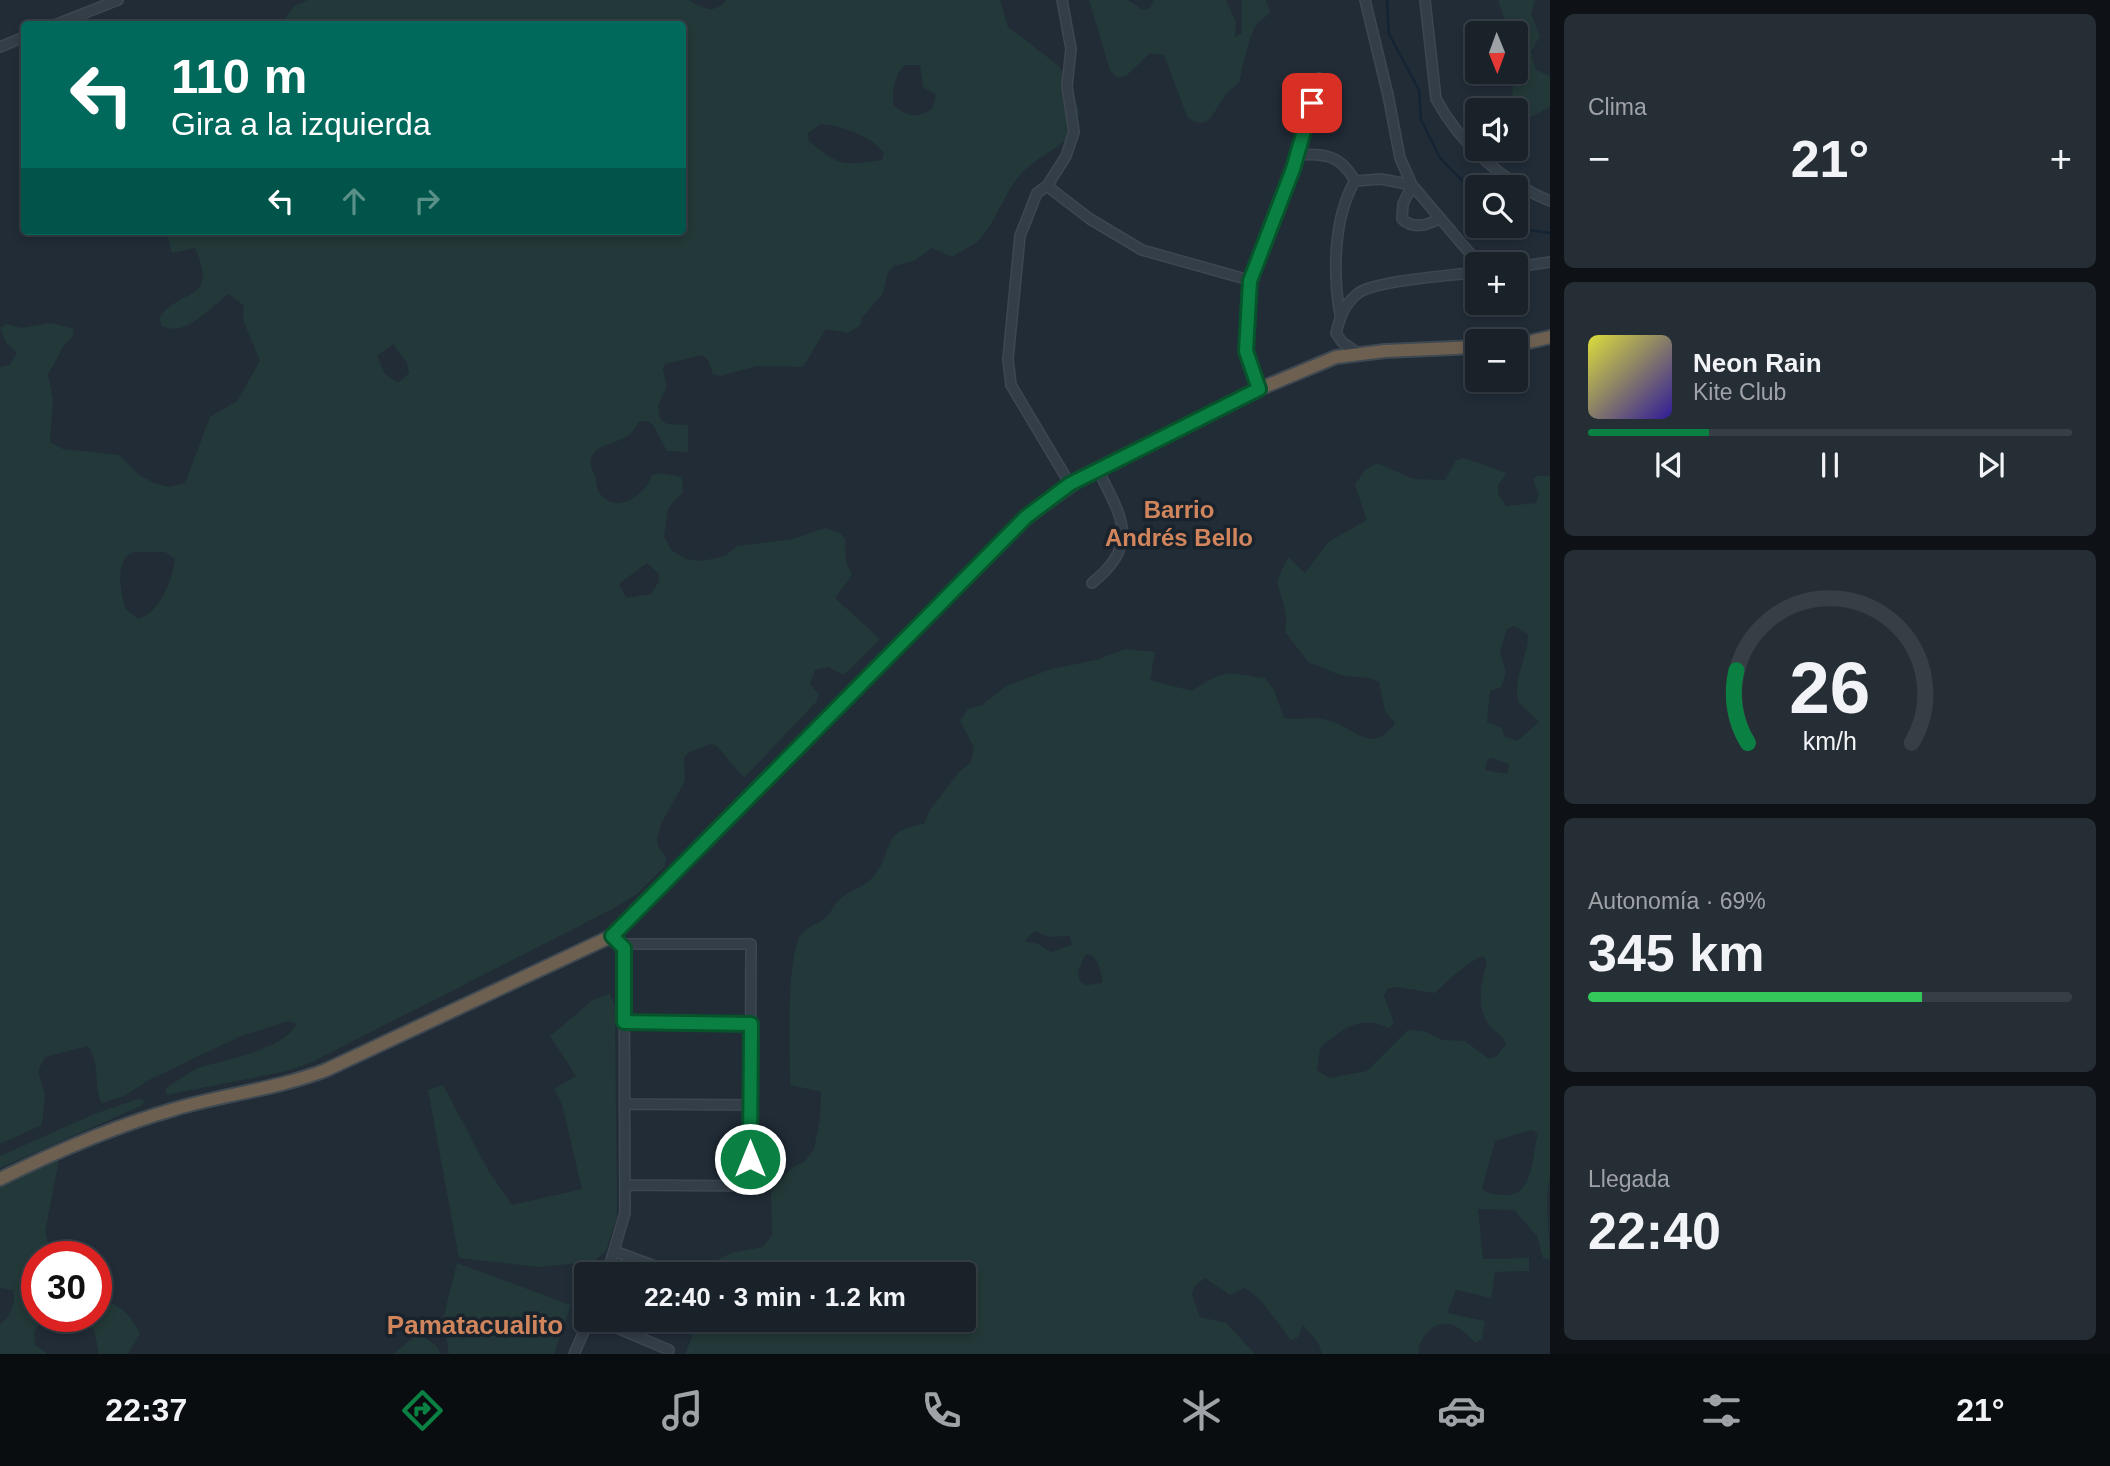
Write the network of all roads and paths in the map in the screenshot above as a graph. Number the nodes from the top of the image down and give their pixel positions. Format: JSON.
{"nodes":[{"id":1,"x":118,"y":0,"type":"edge"},
{"id":2,"x":1062,"y":0,"type":"edge"},
{"id":3,"x":1365,"y":0,"type":"edge"},
{"id":4,"x":1425,"y":0,"type":"edge"},
{"id":5,"x":65,"y":21,"type":"edge"},
{"id":6,"x":21,"y":38,"type":"edge"},
{"id":7,"x":0,"y":47,"type":"edge"},
{"id":8,"x":1319,"y":78,"type":"dead end"},
{"id":9,"x":1297,"y":155,"type":"junction"},
{"id":10,"x":1355,"y":181,"type":"junction"},
{"id":11,"x":1412,"y":185,"type":"junction"},
{"id":12,"x":1047,"y":186,"type":"junction"},
{"id":13,"x":1550,"y":201,"type":"edge"},
{"id":14,"x":1440,"y":218,"type":"junction"},
{"id":15,"x":1469,"y":252,"type":"edge"},
{"id":16,"x":1550,"y":262,"type":"edge"},
{"id":17,"x":1528,"y":265,"type":"edge"},
{"id":18,"x":1465,"y":274,"type":"edge"},
{"id":19,"x":1250,"y":281,"type":"junction"},
{"id":20,"x":1340,"y":315,"type":"junction"},
{"id":21,"x":1550,"y":337,"type":"edge"},
{"id":22,"x":1528,"y":342,"type":"edge"},
{"id":23,"x":1465,"y":348,"type":"edge"},
{"id":24,"x":1359,"y":354,"type":"junction"},
{"id":25,"x":1259,"y":389,"type":"junction"},
{"id":26,"x":1098,"y":470,"type":"junction"},
{"id":27,"x":1070,"y":484,"type":"junction"},
{"id":28,"x":1092,"y":583,"type":"dead end"},
{"id":29,"x":616,"y":940,"type":"junction"},
{"id":30,"x":624,"y":1022,"type":"junction"},
{"id":31,"x":751,"y":1024,"type":"junction"},
{"id":32,"x":625,"y":1104,"type":"junction"},
{"id":33,"x":750,"y":1105,"type":"junction"},
{"id":34,"x":0,"y":1180,"type":"edge"},
{"id":35,"x":625,"y":1185,"type":"junction"},
{"id":36,"x":614,"y":1251,"type":"junction"},
{"id":37,"x":611,"y":1262,"type":"edge"},
{"id":38,"x":644,"y":1262,"type":"edge"},
{"id":39,"x":584,"y":1332,"type":"edge"},
{"id":40,"x":626,"y":1332,"type":"edge"},
{"id":41,"x":669,"y":1350,"type":"dead end"},
{"id":42,"x":574,"y":1354,"type":"edge"}],
"edges":[{"from":1,"to":5,"type":"street"},
{"from":2,"to":12,"type":"street"},
{"from":3,"to":11,"type":"street"},
{"from":4,"to":13,"type":"street"},
{"from":6,"to":7,"type":"street"},
{"from":8,"to":9,"type":"street"},
{"from":9,"to":10,"type":"street"},
{"from":9,"to":19,"type":"street"},
{"from":10,"to":11,"type":"street"},
{"from":10,"to":20,"type":"street"},
{"from":11,"to":14,"type":"street"},
{"from":11,"to":14,"type":"street"},
{"from":12,"to":19,"type":"street"},
{"from":12,"to":27,"type":"street"},
{"from":14,"to":15,"type":"street"},
{"from":16,"to":17,"type":"street"},
{"from":18,"to":20,"type":"street"},
{"from":19,"to":25,"type":"street"},
{"from":20,"to":24,"type":"street"},
{"from":21,"to":22,"type":"highway"},
{"from":23,"to":24,"type":"highway"},
{"from":24,"to":25,"type":"highway"},
{"from":25,"to":26,"type":"highway"},
{"from":26,"to":27,"type":"highway"},
{"from":26,"to":28,"type":"street"},
{"from":27,"to":29,"type":"highway"},
{"from":29,"to":30,"type":"street"},
{"from":29,"to":31,"type":"street"},
{"from":29,"to":34,"type":"highway"},
{"from":30,"to":31,"type":"street"},
{"from":30,"to":32,"type":"street"},
{"from":31,"to":33,"type":"street"},
{"from":32,"to":33,"type":"street"},
{"from":32,"to":35,"type":"street"},
{"from":33,"to":35,"type":"street"},
{"from":35,"to":36,"type":"street"},
{"from":36,"to":37,"type":"street"},
{"from":36,"to":38,"type":"street"},
{"from":39,"to":42,"type":"street"},
{"from":40,"to":41,"type":"street"}]}
